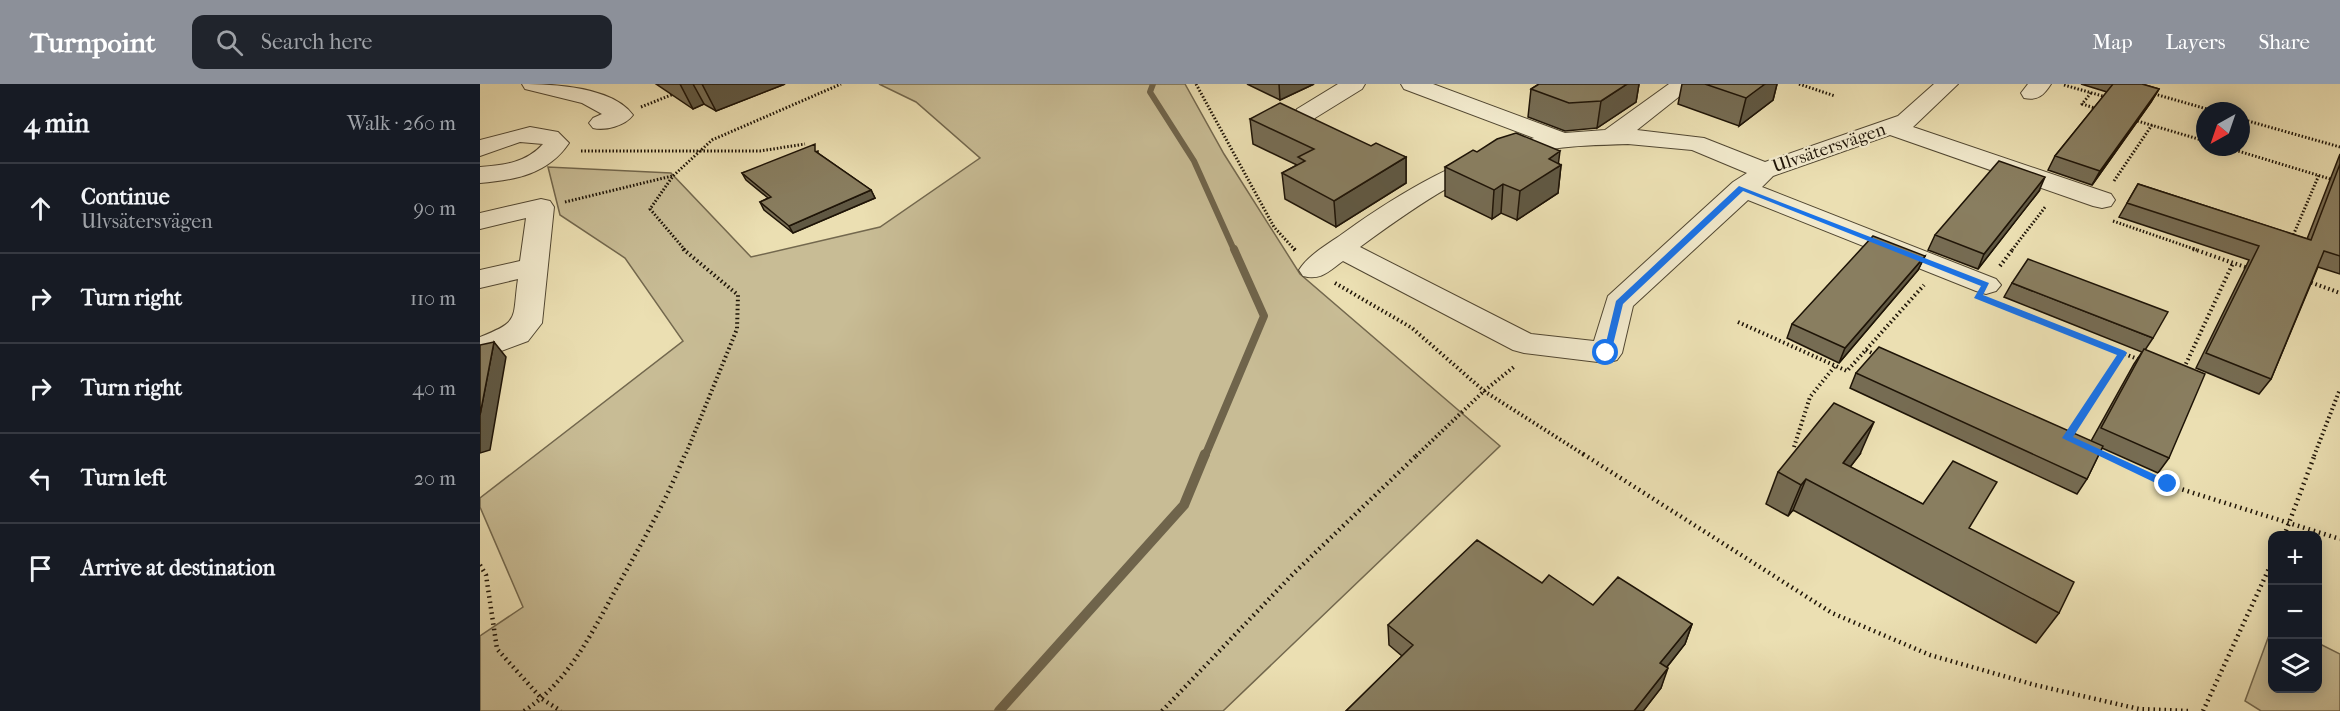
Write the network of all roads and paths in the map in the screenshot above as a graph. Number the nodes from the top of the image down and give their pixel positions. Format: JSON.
{"nodes":[{"id":1,"x":533,"y":84,"type":"edge"},
{"id":2,"x":842,"y":84,"type":"edge"},
{"id":3,"x":1354,"y":84,"type":"edge"},
{"id":4,"x":1412,"y":84,"type":"edge"},
{"id":5,"x":1684,"y":84,"type":"edge"},
{"id":6,"x":1799,"y":84,"type":"edge"},
{"id":7,"x":1947,"y":84,"type":"edge"},
{"id":8,"x":2060,"y":84,"type":"edge"},
{"id":9,"x":2142,"y":90,"type":"edge"},
{"id":10,"x":681,"y":92,"type":"dead end"},
{"id":11,"x":2091,"y":93,"type":"junction"},
{"id":12,"x":1835,"y":96,"type":"dead end"},
{"id":13,"x":2110,"y":98,"type":"edge"},
{"id":14,"x":2196,"y":106,"type":"edge"},
{"id":15,"x":2103,"y":110,"type":"edge"},
{"id":16,"x":611,"y":119,"type":"joint"},
{"id":17,"x":2134,"y":119,"type":"edge"},
{"id":18,"x":2250,"y":122,"type":"edge"},
{"id":19,"x":2152,"y":125,"type":"junction"},
{"id":20,"x":1300,"y":127,"type":"edge"},
{"id":21,"x":1890,"y":127,"type":"junction"},
{"id":22,"x":544,"y":136,"type":"junction"},
{"id":23,"x":1613,"y":136,"type":"junction"},
{"id":24,"x":2196,"y":138,"type":"edge"},
{"id":25,"x":1560,"y":140,"type":"junction"},
{"id":26,"x":805,"y":144,"type":"dead end"},
{"id":27,"x":2340,"y":147,"type":"edge"},
{"id":28,"x":480,"y":149,"type":"edge"},
{"id":29,"x":699,"y":151,"type":"junction"},
{"id":30,"x":2250,"y":154,"type":"edge"},
{"id":31,"x":531,"y":166,"type":"junction"},
{"id":32,"x":1764,"y":171,"type":"junction"},
{"id":33,"x":480,"y":175,"type":"edge"},
{"id":34,"x":2319,"y":175,"type":"junction"},
{"id":35,"x":673,"y":176,"type":"junction"},
{"id":36,"x":2340,"y":182,"type":"edge"},
{"id":37,"x":2061,"y":186,"type":"junction"},
{"id":38,"x":1742,"y":188,"type":"junction"},
{"id":39,"x":2102,"y":200,"type":"junction"},
{"id":40,"x":541,"y":207,"type":"junction"},
{"id":41,"x":480,"y":221,"type":"edge"},
{"id":42,"x":2291,"y":239,"type":"edge"},
{"id":43,"x":1340,"y":248,"type":"junction"},
{"id":44,"x":2233,"y":263,"type":"junction"},
{"id":45,"x":534,"y":266,"type":"junction"},
{"id":46,"x":1941,"y":267,"type":"junction"},
{"id":47,"x":1313,"y":270,"type":"dead end"},
{"id":48,"x":2254,"y":270,"type":"edge"},
{"id":49,"x":2298,"y":278,"type":"edge"},
{"id":50,"x":480,"y":279,"type":"edge"},
{"id":51,"x":1986,"y":285,"type":"junction"},
{"id":52,"x":2340,"y":293,"type":"edge"},
{"id":53,"x":1738,"y":322,"type":"dead end"},
{"id":54,"x":1541,"y":345,"type":"junction"},
{"id":55,"x":480,"y":349,"type":"edge"},
{"id":56,"x":1866,"y":350,"type":"junction"},
{"id":57,"x":2122,"y":353,"type":"junction"},
{"id":58,"x":1887,"y":359,"type":"edge"},
{"id":59,"x":2141,"y":361,"type":"edge"},
{"id":60,"x":1835,"y":366,"type":"junction"},
{"id":61,"x":2180,"y":376,"type":"edge"},
{"id":62,"x":2340,"y":389,"type":"edge"},
{"id":63,"x":1484,"y":391,"type":"junction"},
{"id":64,"x":2077,"y":443,"type":"edge"},
{"id":65,"x":1794,"y":447,"type":"dead end"},
{"id":66,"x":2087,"y":448,"type":"edge"},
{"id":67,"x":2288,"y":524,"type":"junction"},
{"id":68,"x":2286,"y":531,"type":"edge"},
{"id":69,"x":2340,"y":539,"type":"edge"},
{"id":70,"x":480,"y":565,"type":"edge"},
{"id":71,"x":2268,"y":570,"type":"edge"},
{"id":72,"x":542,"y":699,"type":"junction"},
{"id":73,"x":524,"y":711,"type":"edge"},
{"id":74,"x":561,"y":711,"type":"edge"},
{"id":75,"x":1162,"y":711,"type":"edge"},
{"id":76,"x":2188,"y":711,"type":"edge"},
{"id":77,"x":2203,"y":711,"type":"edge"}],
"edges":[{"from":1,"to":16,"type":"street"},
{"from":2,"to":29,"type":"path"},
{"from":3,"to":20,"type":"street"},
{"from":4,"to":25,"type":"street"},
{"from":5,"to":23,"type":"street"},
{"from":6,"to":12,"type":"path"},
{"from":7,"to":21,"type":"street","name":"Ulvsätersvägen"},
{"from":8,"to":11,"type":"path"},
{"from":9,"to":14,"type":"path"},
{"from":10,"to":16,"type":"path"},
{"from":11,"to":13,"type":"path"},
{"from":11,"to":15,"type":"path"},
{"from":17,"to":19,"type":"path"},
{"from":18,"to":27,"type":"path"},
{"from":19,"to":24,"type":"path"},
{"from":19,"to":39,"type":"path"},
{"from":21,"to":32,"type":"street","name":"Ulvsätersvägen"},
{"from":21,"to":37,"type":"street"},
{"from":22,"to":28,"type":"street"},
{"from":22,"to":29,"type":"path"},
{"from":22,"to":31,"type":"street"},
{"from":23,"to":25,"type":"street"},
{"from":23,"to":32,"type":"street"},
{"from":25,"to":43,"type":"street"},
{"from":26,"to":29,"type":"path"},
{"from":29,"to":35,"type":"path"},
{"from":30,"to":34,"type":"path"},
{"from":31,"to":33,"type":"street"},
{"from":31,"to":40,"type":"street"},
{"from":32,"to":38,"type":"street","name":"Ulvsätersvägen"},
{"from":34,"to":36,"type":"path"},
{"from":34,"to":42,"type":"path"},
{"from":35,"to":40,"type":"path"},
{"from":35,"to":72,"type":"path"},
{"from":37,"to":39,"type":"street"},
{"from":37,"to":51,"type":"path"},
{"from":38,"to":46,"type":"street"},
{"from":38,"to":54,"type":"street","name":"Ulvsätersvägen"},
{"from":39,"to":44,"type":"path"},
{"from":40,"to":41,"type":"street"},
{"from":40,"to":45,"type":"street"},
{"from":43,"to":47,"type":"street"},
{"from":43,"to":54,"type":"street"},
{"from":44,"to":48,"type":"path"},
{"from":44,"to":61,"type":"path"},
{"from":45,"to":50,"type":"street"},
{"from":45,"to":55,"type":"street"},
{"from":46,"to":51,"type":"street"},
{"from":46,"to":56,"type":"path"},
{"from":49,"to":52,"type":"path"},
{"from":51,"to":57,"type":"path"},
{"from":53,"to":60,"type":"path"},
{"from":54,"to":63,"type":"path"},
{"from":56,"to":58,"type":"path"},
{"from":56,"to":60,"type":"path"},
{"from":57,"to":59,"type":"path"},
{"from":57,"to":64,"type":"path"},
{"from":60,"to":65,"type":"path"},
{"from":62,"to":67,"type":"path"},
{"from":63,"to":75,"type":"path"},
{"from":63,"to":76,"type":"path"},
{"from":66,"to":67,"type":"path"},
{"from":67,"to":68,"type":"path"},
{"from":67,"to":69,"type":"path"},
{"from":70,"to":72,"type":"path"},
{"from":71,"to":77,"type":"path"},
{"from":72,"to":73,"type":"path"},
{"from":72,"to":74,"type":"path"}]}
